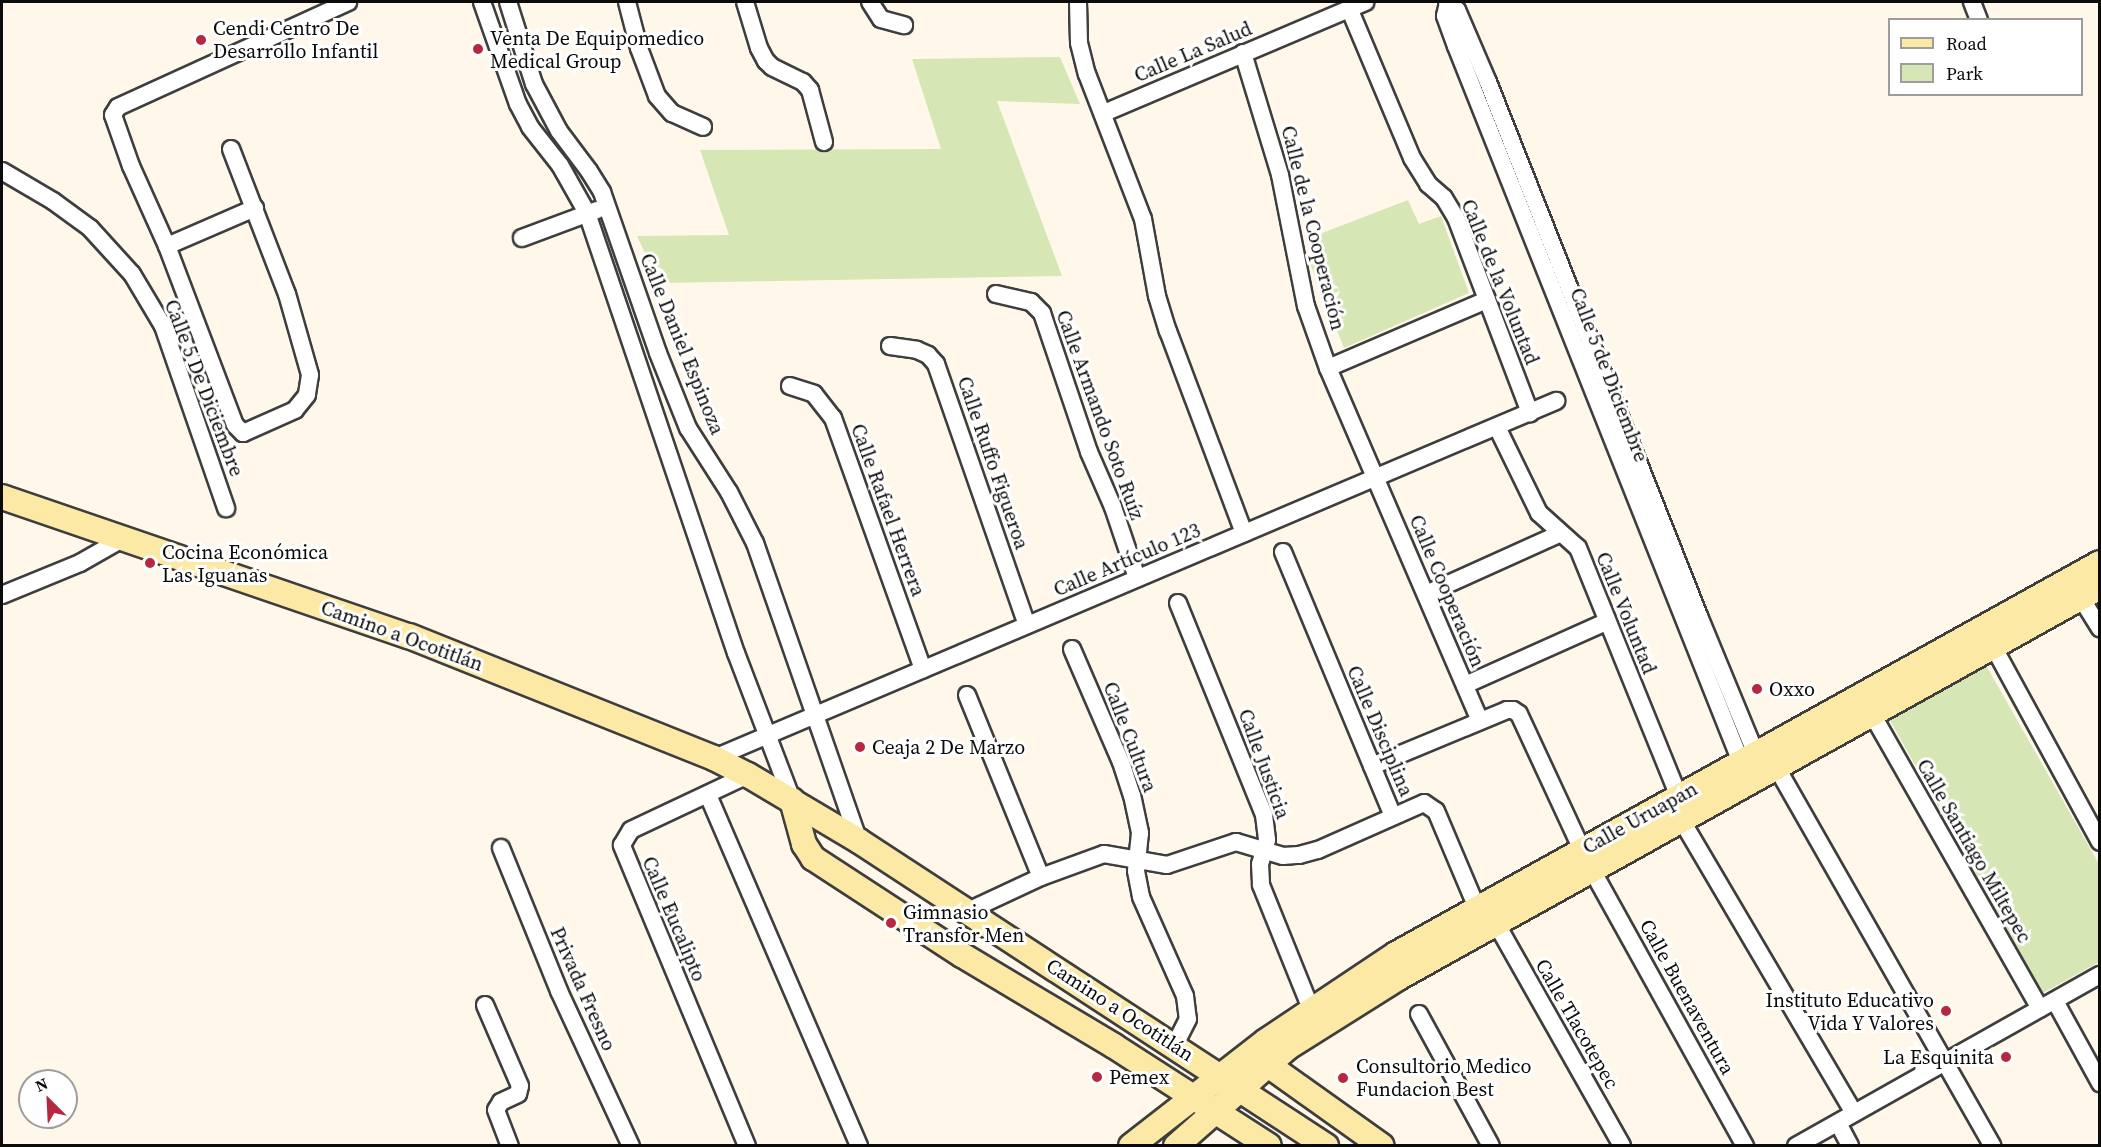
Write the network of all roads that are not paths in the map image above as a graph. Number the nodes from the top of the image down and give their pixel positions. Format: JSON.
{"nodes":[{"id":1,"x":348,"y":2,"type":"edge"},
{"id":2,"x":482,"y":2,"type":"edge"},
{"id":3,"x":508,"y":2,"type":"edge"},
{"id":4,"x":627,"y":2,"type":"edge"},
{"id":5,"x":745,"y":2,"type":"edge"},
{"id":6,"x":870,"y":2,"type":"edge"},
{"id":7,"x":1078,"y":2,"type":"edge"},
{"id":8,"x":1448,"y":2,"type":"edge"},
{"id":9,"x":1972,"y":2,"type":"edge"},
{"id":10,"x":1357,"y":5,"type":"edge"},
{"id":11,"x":1978,"y":18,"type":"edge"},
{"id":12,"x":904,"y":25,"type":"dead end"},
{"id":13,"x":1243,"y":53,"type":"junction"},
{"id":14,"x":1104,"y":113,"type":"junction"},
{"id":15,"x":703,"y":127,"type":"dead end"},
{"id":16,"x":824,"y":142,"type":"dead end"},
{"id":17,"x":231,"y":149,"type":"dead end"},
{"id":18,"x":2,"y":171,"type":"edge"},
{"id":19,"x":607,"y":205,"type":"junction"},
{"id":20,"x":255,"y":208,"type":"junction"},
{"id":21,"x":588,"y":213,"type":"junction"},
{"id":22,"x":522,"y":238,"type":"dead end"},
{"id":23,"x":167,"y":246,"type":"junction"},
{"id":24,"x":996,"y":294,"type":"dead end"},
{"id":25,"x":1487,"y":300,"type":"junction"},
{"id":26,"x":890,"y":346,"type":"dead end"},
{"id":27,"x":1328,"y":368,"type":"junction"},
{"id":28,"x":790,"y":386,"type":"dead end"},
{"id":29,"x":1556,"y":401,"type":"dead end"},
{"id":30,"x":1530,"y":413,"type":"junction"},
{"id":31,"x":1497,"y":427,"type":"junction"},
{"id":32,"x":1374,"y":477,"type":"junction"},
{"id":33,"x":2,"y":497,"type":"edge"},
{"id":34,"x":226,"y":508,"type":"dead end"},
{"id":35,"x":1244,"y":533,"type":"junction"},
{"id":36,"x":1559,"y":534,"type":"junction"},
{"id":37,"x":122,"y":539,"type":"junction"},
{"id":38,"x":1283,"y":552,"type":"dead end"},
{"id":39,"x":2100,"y":563,"type":"edge"},
{"id":40,"x":1137,"y":578,"type":"junction"},
{"id":41,"x":2090,"y":592,"type":"edge"},
{"id":42,"x":1426,"y":594,"type":"junction"},
{"id":43,"x":2,"y":596,"type":"edge"},
{"id":44,"x":1178,"y":603,"type":"dead end"},
{"id":45,"x":1606,"y":622,"type":"junction"},
{"id":46,"x":1027,"y":625,"type":"junction"},
{"id":47,"x":2100,"y":629,"type":"edge"},
{"id":48,"x":1994,"y":646,"type":"junction"},
{"id":49,"x":1072,"y":650,"type":"dead end"},
{"id":50,"x":922,"y":669,"type":"junction"},
{"id":51,"x":1465,"y":685,"type":"junction"},
{"id":52,"x":967,"y":695,"type":"dead end"},
{"id":53,"x":817,"y":714,"type":"junction"},
{"id":54,"x":1872,"y":714,"type":"junction"},
{"id":55,"x":1480,"y":722,"type":"junction"},
{"id":56,"x":767,"y":736,"type":"junction"},
{"id":57,"x":714,"y":758,"type":"junction"},
{"id":58,"x":1749,"y":758,"type":"junction"},
{"id":59,"x":1372,"y":766,"type":"junction"},
{"id":60,"x":1777,"y":768,"type":"junction"},
{"id":61,"x":748,"y":775,"type":"junction"},
{"id":62,"x":708,"y":795,"type":"junction"},
{"id":63,"x":1679,"y":797,"type":"junction"},
{"id":64,"x":792,"y":801,"type":"junction"},
{"id":65,"x":1393,"y":816,"type":"junction"},
{"id":66,"x":1682,"y":821,"type":"junction"},
{"id":67,"x":859,"y":841,"type":"junction"},
{"id":68,"x":2100,"y":842,"type":"edge"},
{"id":69,"x":501,"y":848,"type":"dead end"},
{"id":70,"x":1264,"y":851,"type":"junction"},
{"id":71,"x":1137,"y":858,"type":"junction"},
{"id":72,"x":1587,"y":860,"type":"junction"},
{"id":73,"x":1041,"y":877,"type":"junction"},
{"id":74,"x":1477,"y":908,"type":"junction"},
{"id":75,"x":968,"y":910,"type":"junction"},
{"id":76,"x":1496,"y":923,"type":"junction"},
{"id":77,"x":2100,"y":975,"type":"edge"},
{"id":78,"x":2055,"y":1000,"type":"junction"},
{"id":79,"x":485,"y":1005,"type":"dead end"},
{"id":80,"x":1311,"y":1009,"type":"junction"},
{"id":81,"x":2040,"y":1009,"type":"junction"},
{"id":82,"x":1419,"y":1014,"type":"dead end"},
{"id":83,"x":1175,"y":1045,"type":"junction"},
{"id":84,"x":1260,"y":1059,"type":"junction"},
{"id":85,"x":1945,"y":1061,"type":"junction"},
{"id":86,"x":2100,"y":1083,"type":"edge"},
{"id":87,"x":1230,"y":1084,"type":"junction"},
{"id":88,"x":1195,"y":1097,"type":"junction"},
{"id":89,"x":1216,"y":1112,"type":"junction"},
{"id":90,"x":1854,"y":1113,"type":"junction"},
{"id":91,"x":1838,"y":1123,"type":"junction"},
{"id":92,"x":510,"y":1146,"type":"edge"},
{"id":93,"x":631,"y":1146,"type":"edge"},
{"id":94,"x":747,"y":1146,"type":"edge"},
{"id":95,"x":859,"y":1146,"type":"edge"},
{"id":96,"x":1131,"y":1146,"type":"edge"},
{"id":97,"x":1176,"y":1146,"type":"edge"},
{"id":98,"x":1269,"y":1146,"type":"edge"},
{"id":99,"x":1326,"y":1146,"type":"edge"},
{"id":100,"x":1382,"y":1146,"type":"edge"},
{"id":101,"x":1491,"y":1146,"type":"edge"},
{"id":102,"x":1622,"y":1146,"type":"edge"},
{"id":103,"x":1745,"y":1146,"type":"edge"},
{"id":104,"x":1796,"y":1146,"type":"edge"},
{"id":105,"x":1850,"y":1146,"type":"edge"},
{"id":106,"x":1993,"y":1146,"type":"edge"}],
"edges":[{"from":1,"to":23,"type":"street"},
{"from":2,"to":21,"type":"street"},
{"from":3,"to":19,"type":"street","name":"Calle Daniel Espinoza"},
{"from":4,"to":15,"type":"street"},
{"from":5,"to":16,"type":"street"},
{"from":6,"to":12,"type":"street"},
{"from":7,"to":14,"type":"street"},
{"from":8,"to":58,"type":"street","name":"Calle 5 de Diciembre"},
{"from":9,"to":11,"type":"street"},
{"from":10,"to":13,"type":"street","name":"Calle La Salud"},
{"from":10,"to":25,"type":"street","name":"Calle de la Voluntad"},
{"from":13,"to":14,"type":"street","name":"Calle La Salud"},
{"from":13,"to":27,"type":"street","name":"Calle de la Cooperación"},
{"from":14,"to":35,"type":"street"},
{"from":17,"to":20,"type":"street"},
{"from":18,"to":34,"type":"street","name":"Calle 5 De Diciembre"},
{"from":19,"to":21,"type":"street"},
{"from":19,"to":53,"type":"street","name":"Calle Daniel Espinoza"},
{"from":20,"to":23,"type":"street"},
{"from":20,"to":23,"type":"street"},
{"from":21,"to":22,"type":"street"},
{"from":21,"to":56,"type":"street"},
{"from":24,"to":40,"type":"street","name":"Calle Armando Soto Ruíz"},
{"from":25,"to":27,"type":"street"},
{"from":25,"to":30,"type":"street","name":"Calle de la Voluntad"},
{"from":26,"to":46,"type":"street","name":"Calle Ruffo Figueroa"},
{"from":27,"to":32,"type":"street","name":"Calle de la Cooperación"},
{"from":28,"to":50,"type":"street","name":"Calle Rafael Herrera"},
{"from":29,"to":30,"type":"street","name":"Calle Artículo 123"},
{"from":30,"to":31,"type":"street","name":"Calle Artículo 123"},
{"from":31,"to":32,"type":"street","name":"Calle Artículo 123"},
{"from":31,"to":36,"type":"street","name":"Calle Voluntad"},
{"from":32,"to":35,"type":"street","name":"Calle Artículo 123"},
{"from":32,"to":42,"type":"street","name":"Calle Cooperación"},
{"from":33,"to":37,"type":"main road","name":"Camino a Ocotitlán"},
{"from":35,"to":40,"type":"street","name":"Calle Artículo 123"},
{"from":36,"to":42,"type":"street"},
{"from":36,"to":45,"type":"street","name":"Calle Voluntad"},
{"from":37,"to":43,"type":"street"},
{"from":37,"to":57,"type":"main road","name":"Camino a Ocotitlán"},
{"from":38,"to":59,"type":"street","name":"Calle Disciplina"},
{"from":39,"to":58,"type":"main road","name":"Calle Uruapan"},
{"from":40,"to":46,"type":"street","name":"Calle Artículo 123"},
{"from":41,"to":47,"type":"street"},
{"from":41,"to":48,"type":"main road","name":"Calle Uruapan"},
{"from":42,"to":51,"type":"street","name":"Calle Cooperación"},
{"from":44,"to":70,"type":"street","name":"Calle Justicia"},
{"from":45,"to":51,"type":"street"},
{"from":45,"to":63,"type":"street","name":"Calle Voluntad"},
{"from":46,"to":50,"type":"street","name":"Calle Artículo 123"},
{"from":48,"to":54,"type":"main road","name":"Calle Uruapan"},
{"from":48,"to":68,"type":"street"},
{"from":49,"to":71,"type":"street","name":"Calle Cultura"},
{"from":50,"to":53,"type":"street","name":"Calle Artículo 123"},
{"from":51,"to":55,"type":"street","name":"Calle Cooperación"},
{"from":52,"to":73,"type":"street"},
{"from":53,"to":56,"type":"street","name":"Calle Artículo 123"},
{"from":53,"to":67,"type":"street","name":"Calle Daniel Espinoza"},
{"from":54,"to":60,"type":"main road","name":"Calle Uruapan"},
{"from":54,"to":81,"type":"street","name":"Calle Santiago Miltepec"},
{"from":55,"to":59,"type":"street"},
{"from":55,"to":72,"type":"street"},
{"from":56,"to":57,"type":"street","name":"Calle Artículo 123"},
{"from":56,"to":64,"type":"street"},
{"from":57,"to":61,"type":"main road","name":"Camino a Ocotitlán"},
{"from":58,"to":63,"type":"main road","name":"Calle Uruapan"},
{"from":59,"to":65,"type":"street","name":"Calle Disciplina"},
{"from":60,"to":66,"type":"main road","name":"Calle Uruapan"},
{"from":60,"to":85,"type":"street"},
{"from":61,"to":62,"type":"street","name":"Calle Eucalipto"},
{"from":61,"to":64,"type":"main road","name":"Camino a Ocotitlán"},
{"from":62,"to":94,"type":"street","name":"Calle Eucalipto"},
{"from":62,"to":95,"type":"street"},
{"from":63,"to":72,"type":"main road","name":"Calle Uruapan"},
{"from":64,"to":67,"type":"main road","name":"Camino a Ocotitlán"},
{"from":64,"to":88,"type":"main road","name":"Camino a Ocotitlán"},
{"from":65,"to":70,"type":"street"},
{"from":65,"to":74,"type":"street","name":"Calle Disciplina"},
{"from":66,"to":72,"type":"main road","name":"Calle Uruapan"},
{"from":66,"to":90,"type":"street"},
{"from":67,"to":75,"type":"main road","name":"Camino a Ocotitlán"},
{"from":69,"to":93,"type":"street","name":"Privada Fresno"},
{"from":70,"to":71,"type":"street"},
{"from":70,"to":80,"type":"street","name":"Calle Justicia"},
{"from":71,"to":73,"type":"street"},
{"from":71,"to":83,"type":"street","name":"Calle Cultura"},
{"from":72,"to":74,"type":"main road","name":"Calle Uruapan"},
{"from":72,"to":76,"type":"main road","name":"Calle Uruapan"},
{"from":72,"to":103,"type":"street","name":"Calle Buenaventura"},
{"from":73,"to":75,"type":"street"},
{"from":74,"to":80,"type":"main road","name":"Calle Uruapan"},
{"from":75,"to":83,"type":"main road","name":"Camino a Ocotitlán"},
{"from":76,"to":84,"type":"main road","name":"Calle Uruapan"},
{"from":76,"to":102,"type":"street","name":"Calle Tlacotepec"},
{"from":77,"to":78,"type":"street"},
{"from":78,"to":81,"type":"street"},
{"from":78,"to":86,"type":"street"},
{"from":79,"to":92,"type":"street"},
{"from":80,"to":84,"type":"main road","name":"Calle Uruapan"},
{"from":81,"to":85,"type":"street"},
{"from":82,"to":101,"type":"street"},
{"from":83,"to":87,"type":"main road","name":"Camino a Ocotitlán"},
{"from":84,"to":87,"type":"main road","name":"Calle Uruapan"},
{"from":84,"to":100,"type":"main road"},
{"from":85,"to":90,"type":"street"},
{"from":85,"to":106,"type":"street"},
{"from":87,"to":88,"type":"main road","name":"Calle Uruapan"},
{"from":87,"to":89,"type":"main road","name":"Calle Uruapan"},
{"from":87,"to":99,"type":"main road","name":"Camino a Ocotitlán"},
{"from":88,"to":89,"type":"main road","name":"Camino a Ocotitlán"},
{"from":88,"to":96,"type":"main road","name":"Calle Uruapan"},
{"from":89,"to":97,"type":"main road","name":"Calle Uruapan"},
{"from":89,"to":98,"type":"main road","name":"Camino a Ocotitlán"},
{"from":90,"to":91,"type":"street"},
{"from":91,"to":104,"type":"street"},
{"from":91,"to":105,"type":"street"}]}
